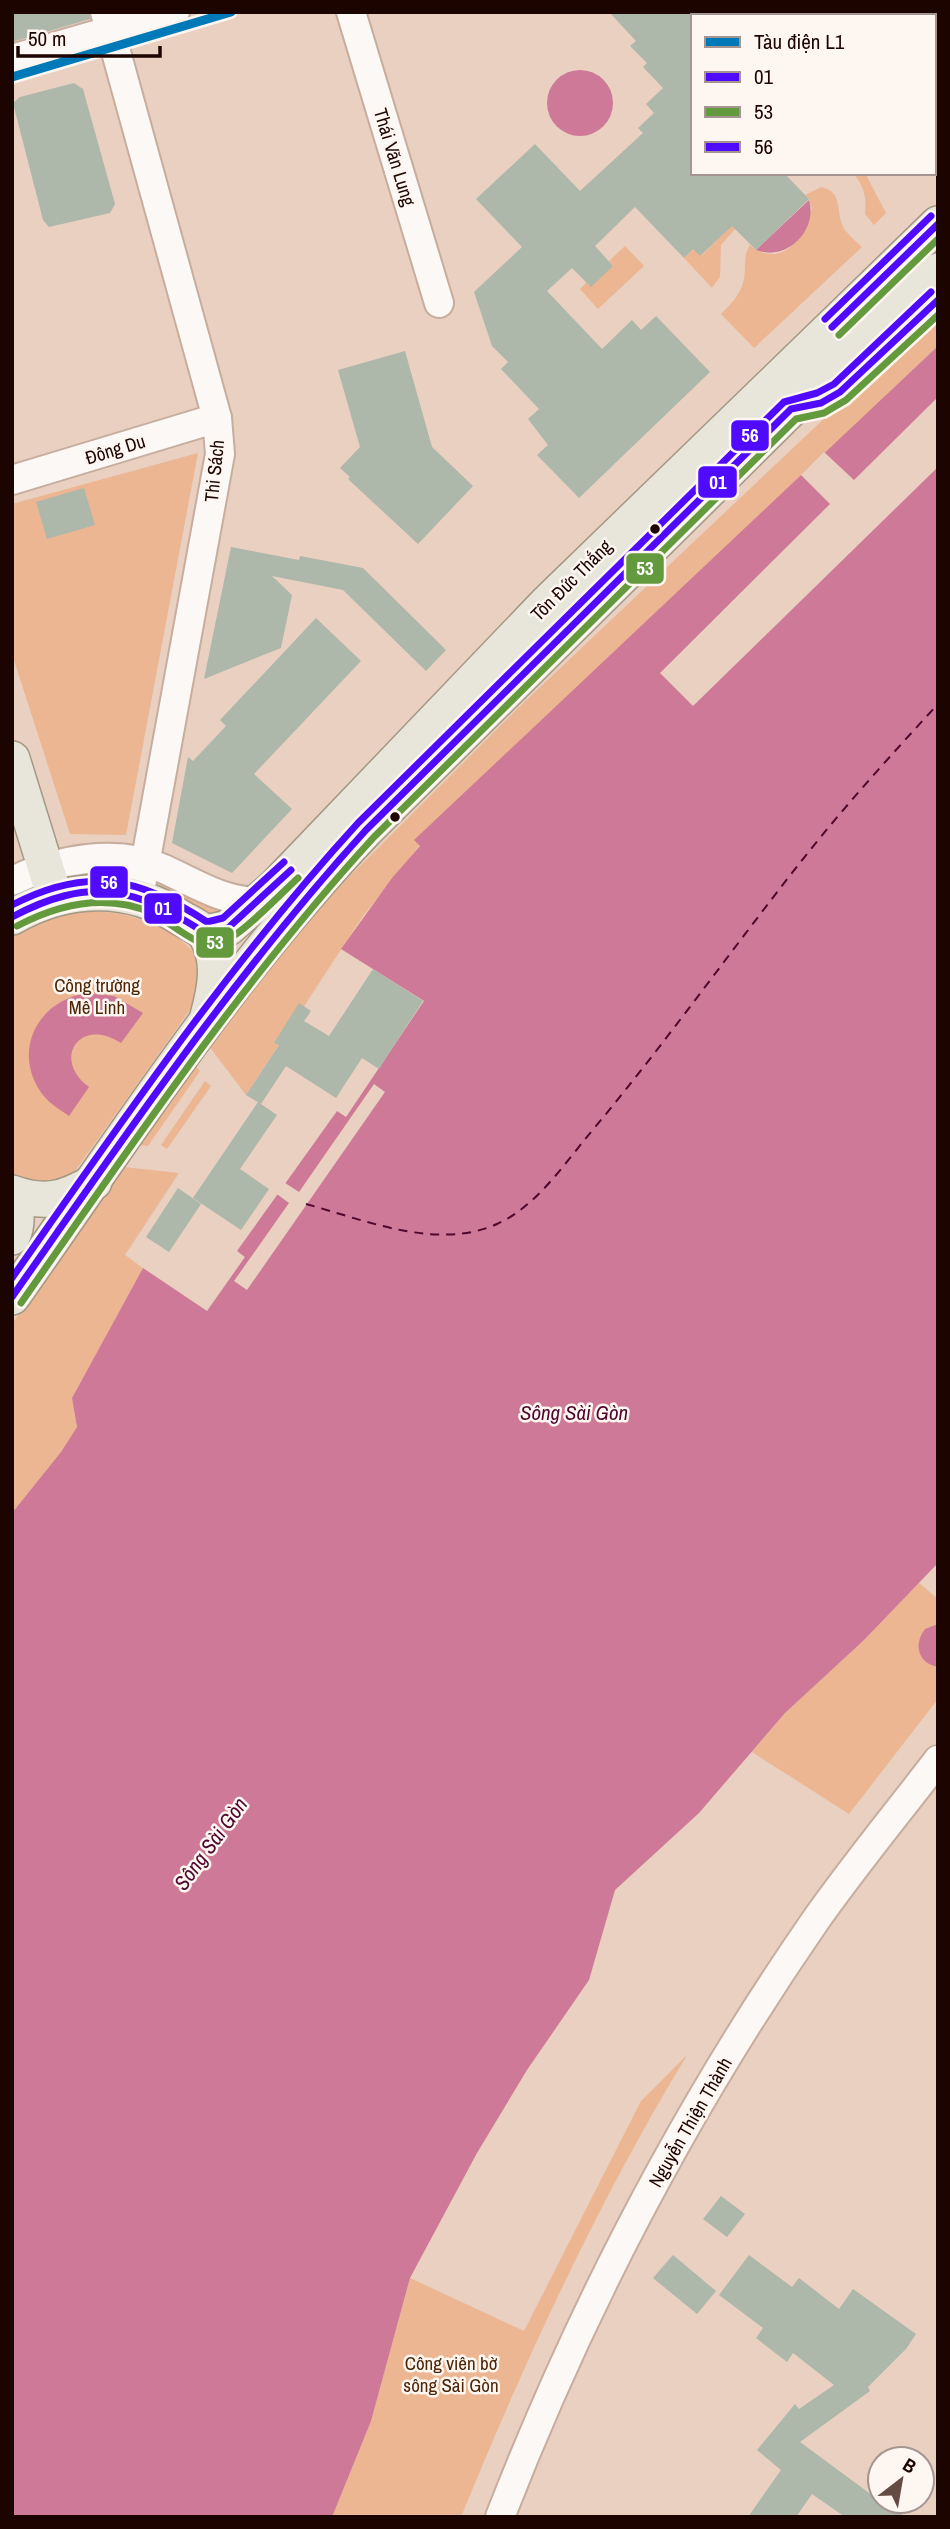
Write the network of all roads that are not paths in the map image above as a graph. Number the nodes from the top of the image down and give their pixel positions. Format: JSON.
{"nodes":[{"id":1,"x":175,"y":12,"type":"edge"},
{"id":2,"x":351,"y":12,"type":"edge"},
{"id":3,"x":107,"y":22,"type":"edge"},
{"id":4,"x":12,"y":59,"type":"edge"},
{"id":5,"x":938,"y":225,"type":"edge"},
{"id":6,"x":938,"y":244,"type":"edge"},
{"id":7,"x":938,"y":271,"type":"edge"},
{"id":8,"x":938,"y":300,"type":"edge"},
{"id":9,"x":439,"y":303,"type":"dead end"},
{"id":10,"x":781,"y":398,"type":"junction"},
{"id":11,"x":217,"y":418,"type":"junction"},
{"id":12,"x":12,"y":480,"type":"edge"},
{"id":13,"x":12,"y":759,"type":"edge"},
{"id":14,"x":146,"y":862,"type":"junction"},
{"id":15,"x":12,"y":881,"type":"edge"},
{"id":16,"x":50,"y":882,"type":"junction"},
{"id":17,"x":139,"y":897,"type":"junction"},
{"id":18,"x":259,"y":902,"type":"junction"},
{"id":19,"x":12,"y":917,"type":"edge"},
{"id":20,"x":205,"y":933,"type":"junction"},
{"id":21,"x":208,"y":1019,"type":"junction"},
{"id":22,"x":94,"y":1182,"type":"junction"},
{"id":23,"x":12,"y":1193,"type":"edge"},
{"id":24,"x":12,"y":1198,"type":"edge"},
{"id":25,"x":12,"y":1237,"type":"edge"},
{"id":26,"x":12,"y":1297,"type":"edge"},
{"id":27,"x":938,"y":1760,"type":"edge"},
{"id":28,"x":500,"y":2517,"type":"edge"}],
"edges":[{"from":1,"to":3,"type":"street"},
{"from":2,"to":9,"type":"street","name":"Thái Văn Lung"},
{"from":3,"to":4,"type":"street"},
{"from":3,"to":11,"type":"street","name":"Thi Sách"},
{"from":5,"to":10,"type":"main road","name":"Tôn Đức Thắng"},
{"from":6,"to":10,"type":"main road","name":"Tôn Đức Thắng"},
{"from":7,"to":10,"type":"main road"},
{"from":8,"to":10,"type":"main road"},
{"from":10,"to":18,"type":"main road","name":"Tôn Đức Thắng"},
{"from":10,"to":21,"type":"main road","name":"Tôn Đức Thắng"},
{"from":11,"to":12,"type":"street","name":"Đông Du"},
{"from":11,"to":14,"type":"street","name":"Thi Sách"},
{"from":13,"to":16,"type":"main road"},
{"from":14,"to":16,"type":"street"},
{"from":14,"to":17,"type":"street","name":"Thi Sách"},
{"from":14,"to":18,"type":"street"},
{"from":15,"to":16,"type":"street"},
{"from":16,"to":17,"type":"main road"},
{"from":16,"to":19,"type":"main road"},
{"from":17,"to":20,"type":"main road"},
{"from":18,"to":20,"type":"main road","name":"Tôn Đức Thắng"},
{"from":20,"to":21,"type":"main road"},
{"from":21,"to":22,"type":"main road","name":"Tôn Đức Thắng"},
{"from":22,"to":23,"type":"main road"},
{"from":22,"to":26,"type":"main road","name":"Tôn Đức Thắng"},
{"from":24,"to":25,"type":"main road"},
{"from":27,"to":28,"type":"street","name":"Nguyễn Thiện Thành"}]}
